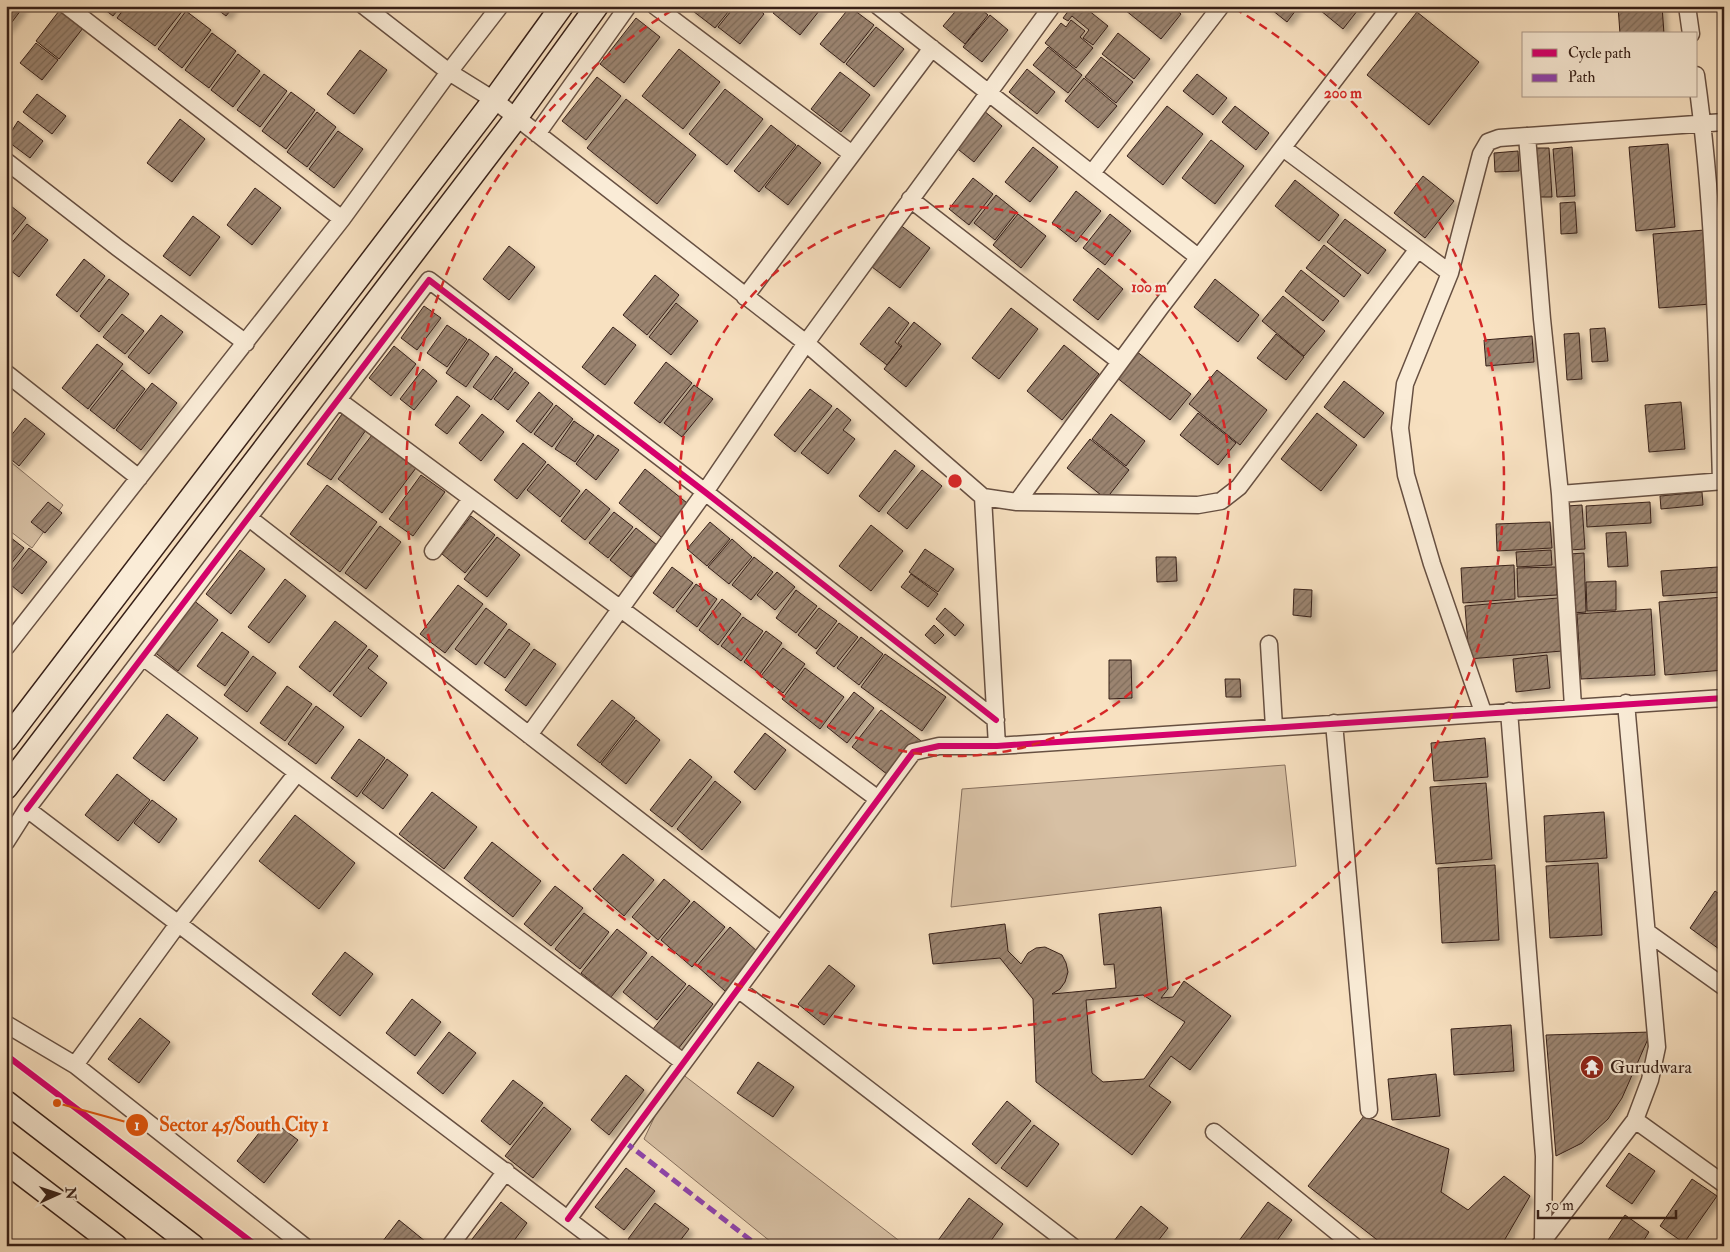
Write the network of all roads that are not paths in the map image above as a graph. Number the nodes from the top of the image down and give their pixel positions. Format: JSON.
{"nodes":[{"id":1,"x":67,"y":6,"type":"edge"},
{"id":2,"x":364,"y":6,"type":"edge"},
{"id":3,"x":500,"y":6,"type":"edge"},
{"id":4,"x":562,"y":6,"type":"edge"},
{"id":5,"x":597,"y":6,"type":"edge"},
{"id":6,"x":628,"y":6,"type":"edge"},
{"id":7,"x":655,"y":6,"type":"edge"},
{"id":8,"x":878,"y":6,"type":"edge"},
{"id":9,"x":1052,"y":6,"type":"edge"},
{"id":10,"x":1221,"y":6,"type":"edge"},
{"id":11,"x":1391,"y":6,"type":"edge"},
{"id":12,"x":1687,"y":6,"type":"edge"},
{"id":13,"x":1691,"y":32,"type":"edge"},
{"id":14,"x":932,"y":48,"type":"junction"},
{"id":15,"x":449,"y":72,"type":"junction"},
{"id":16,"x":1698,"y":89,"type":"edge"},
{"id":17,"x":988,"y":93,"type":"junction"},
{"id":18,"x":494,"y":100,"type":"junction"},
{"id":19,"x":516,"y":118,"type":"junction"},
{"id":20,"x":1724,"y":122,"type":"edge"},
{"id":21,"x":1703,"y":124,"type":"junction"},
{"id":22,"x":537,"y":134,"type":"junction"},
{"id":23,"x":1528,"y":136,"type":"junction"},
{"id":24,"x":1283,"y":148,"type":"junction"},
{"id":25,"x":852,"y":154,"type":"junction"},
{"id":26,"x":6,"y":161,"type":"edge"},
{"id":27,"x":1092,"y":173,"type":"junction"},
{"id":28,"x":910,"y":199,"type":"junction"},
{"id":29,"x":342,"y":219,"type":"junction"},
{"id":30,"x":1418,"y":249,"type":"junction"},
{"id":31,"x":1198,"y":257,"type":"junction"},
{"id":32,"x":1450,"y":273,"type":"junction"},
{"id":33,"x":745,"y":297,"type":"junction"},
{"id":34,"x":1719,"y":314,"type":"edge"},
{"id":35,"x":246,"y":343,"type":"junction"},
{"id":36,"x":806,"y":344,"type":"junction"},
{"id":37,"x":1119,"y":361,"type":"junction"},
{"id":38,"x":6,"y":374,"type":"edge"},
{"id":39,"x":338,"y":400,"type":"junction"},
{"id":40,"x":139,"y":478,"type":"junction"},
{"id":41,"x":1722,"y":481,"type":"edge"},
{"id":42,"x":705,"y":492,"type":"junction"},
{"id":43,"x":1560,"y":494,"type":"junction"},
{"id":44,"x":983,"y":496,"type":"junction"},
{"id":45,"x":471,"y":499,"type":"junction"},
{"id":46,"x":1016,"y":502,"type":"junction"},
{"id":47,"x":249,"y":518,"type":"junction"},
{"id":48,"x":433,"y":551,"type":"dead end"},
{"id":49,"x":621,"y":609,"type":"junction"},
{"id":50,"x":1269,"y":644,"type":"dead end"},
{"id":51,"x":6,"y":647,"type":"edge"},
{"id":52,"x":143,"y":657,"type":"junction"},
{"id":53,"x":1724,"y":698,"type":"edge"},
{"id":54,"x":1626,"y":703,"type":"junction"},
{"id":55,"x":1573,"y":707,"type":"junction"},
{"id":56,"x":1508,"y":711,"type":"junction"},
{"id":57,"x":1483,"y":712,"type":"junction"},
{"id":58,"x":996,"y":720,"type":"junction"},
{"id":59,"x":1334,"y":723,"type":"junction"},
{"id":60,"x":1274,"y":727,"type":"junction"},
{"id":61,"x":529,"y":735,"type":"junction"},
{"id":62,"x":6,"y":740,"type":"edge"},
{"id":63,"x":997,"y":746,"type":"junction"},
{"id":64,"x":298,"y":773,"type":"junction"},
{"id":65,"x":6,"y":788,"type":"edge"},
{"id":66,"x":878,"y":799,"type":"junction"},
{"id":67,"x":27,"y":809,"type":"junction"},
{"id":68,"x":6,"y":842,"type":"edge"},
{"id":69,"x":178,"y":924,"type":"junction"},
{"id":70,"x":781,"y":930,"type":"junction"},
{"id":71,"x":1646,"y":932,"type":"junction"},
{"id":72,"x":1724,"y":987,"type":"edge"},
{"id":73,"x":738,"y":989,"type":"junction"},
{"id":74,"x":6,"y":1024,"type":"edge"},
{"id":75,"x":683,"y":1062,"type":"junction"},
{"id":76,"x":74,"y":1065,"type":"junction"},
{"id":77,"x":6,"y":1102,"type":"edge"},
{"id":78,"x":1369,"y":1110,"type":"dead end"},
{"id":79,"x":1635,"y":1120,"type":"junction"},
{"id":80,"x":1214,"y":1132,"type":"dead end"},
{"id":81,"x":6,"y":1162,"type":"edge"},
{"id":82,"x":506,"y":1172,"type":"junction"},
{"id":83,"x":1724,"y":1184,"type":"edge"},
{"id":84,"x":568,"y":1219,"type":"junction"},
{"id":85,"x":1541,"y":1243,"type":"edge"},
{"id":86,"x":116,"y":1246,"type":"edge"},
{"id":87,"x":193,"y":1246,"type":"edge"},
{"id":88,"x":304,"y":1246,"type":"edge"},
{"id":89,"x":450,"y":1246,"type":"edge"},
{"id":90,"x":603,"y":1246,"type":"edge"},
{"id":91,"x":1072,"y":1246,"type":"edge"},
{"id":92,"x":1354,"y":1246,"type":"edge"}],
"edges":[{"from":1,"to":29,"type":"street"},
{"from":2,"to":15,"type":"street"},
{"from":3,"to":15,"type":"street"},
{"from":4,"to":18,"type":"street"},
{"from":5,"to":19,"type":"street"},
{"from":6,"to":22,"type":"street"},
{"from":7,"to":25,"type":"street"},
{"from":8,"to":14,"type":"street"},
{"from":9,"to":17,"type":"street"},
{"from":10,"to":27,"type":"street"},
{"from":11,"to":24,"type":"street"},
{"from":12,"to":13,"type":"street"},
{"from":14,"to":17,"type":"street"},
{"from":14,"to":25,"type":"street"},
{"from":15,"to":18,"type":"street"},
{"from":15,"to":29,"type":"street"},
{"from":16,"to":21,"type":"street"},
{"from":17,"to":27,"type":"street"},
{"from":17,"to":28,"type":"street"},
{"from":18,"to":19,"type":"street"},
{"from":18,"to":62,"type":"street"},
{"from":19,"to":22,"type":"street"},
{"from":19,"to":65,"type":"street"},
{"from":20,"to":21,"type":"street"},
{"from":21,"to":23,"type":"street"},
{"from":21,"to":34,"type":"street"},
{"from":22,"to":33,"type":"street"},
{"from":23,"to":32,"type":"street"},
{"from":23,"to":43,"type":"street"},
{"from":24,"to":30,"type":"street"},
{"from":24,"to":31,"type":"street"},
{"from":25,"to":33,"type":"street"},
{"from":26,"to":35,"type":"street"},
{"from":27,"to":31,"type":"street"},
{"from":28,"to":36,"type":"street"},
{"from":28,"to":37,"type":"street"},
{"from":29,"to":35,"type":"street"},
{"from":30,"to":32,"type":"street"},
{"from":30,"to":46,"type":"street"},
{"from":31,"to":37,"type":"street"},
{"from":32,"to":57,"type":"street"},
{"from":33,"to":36,"type":"street"},
{"from":34,"to":41,"type":"street"},
{"from":35,"to":40,"type":"street"},
{"from":36,"to":42,"type":"street"},
{"from":36,"to":44,"type":"street"},
{"from":37,"to":46,"type":"street"},
{"from":38,"to":40,"type":"street"},
{"from":39,"to":42,"type":"street"},
{"from":39,"to":45,"type":"street"},
{"from":39,"to":47,"type":"street"},
{"from":40,"to":51,"type":"street"},
{"from":41,"to":43,"type":"street"},
{"from":42,"to":49,"type":"street"},
{"from":42,"to":58,"type":"street"},
{"from":43,"to":55,"type":"street"},
{"from":44,"to":46,"type":"street"},
{"from":44,"to":58,"type":"street"},
{"from":45,"to":48,"type":"street"},
{"from":45,"to":49,"type":"street"},
{"from":47,"to":52,"type":"street"},
{"from":47,"to":61,"type":"street"},
{"from":49,"to":61,"type":"street"},
{"from":49,"to":66,"type":"street"},
{"from":50,"to":60,"type":"street"},
{"from":52,"to":64,"type":"street"},
{"from":52,"to":67,"type":"street"},
{"from":53,"to":54,"type":"street"},
{"from":54,"to":55,"type":"street"},
{"from":54,"to":71,"type":"street"},
{"from":55,"to":56,"type":"street"},
{"from":56,"to":57,"type":"street"},
{"from":56,"to":85,"type":"street"},
{"from":57,"to":59,"type":"street"},
{"from":58,"to":63,"type":"street"},
{"from":59,"to":60,"type":"street"},
{"from":59,"to":78,"type":"street"},
{"from":60,"to":63,"type":"street"},
{"from":61,"to":70,"type":"street"},
{"from":63,"to":66,"type":"street"},
{"from":64,"to":69,"type":"street"},
{"from":64,"to":75,"type":"street"},
{"from":66,"to":70,"type":"street"},
{"from":67,"to":68,"type":"street"},
{"from":67,"to":69,"type":"street"},
{"from":69,"to":76,"type":"street"},
{"from":69,"to":82,"type":"street"},
{"from":70,"to":73,"type":"street"},
{"from":71,"to":72,"type":"street"},
{"from":71,"to":79,"type":"street"},
{"from":73,"to":75,"type":"street"},
{"from":73,"to":91,"type":"street"},
{"from":74,"to":76,"type":"street"},
{"from":75,"to":84,"type":"street"},
{"from":76,"to":88,"type":"street"},
{"from":77,"to":87,"type":"street"},
{"from":79,"to":83,"type":"street"},
{"from":79,"to":85,"type":"street"},
{"from":80,"to":92,"type":"street"},
{"from":81,"to":86,"type":"street"},
{"from":82,"to":84,"type":"street"},
{"from":82,"to":89,"type":"street"},
{"from":84,"to":90,"type":"street"}]}
